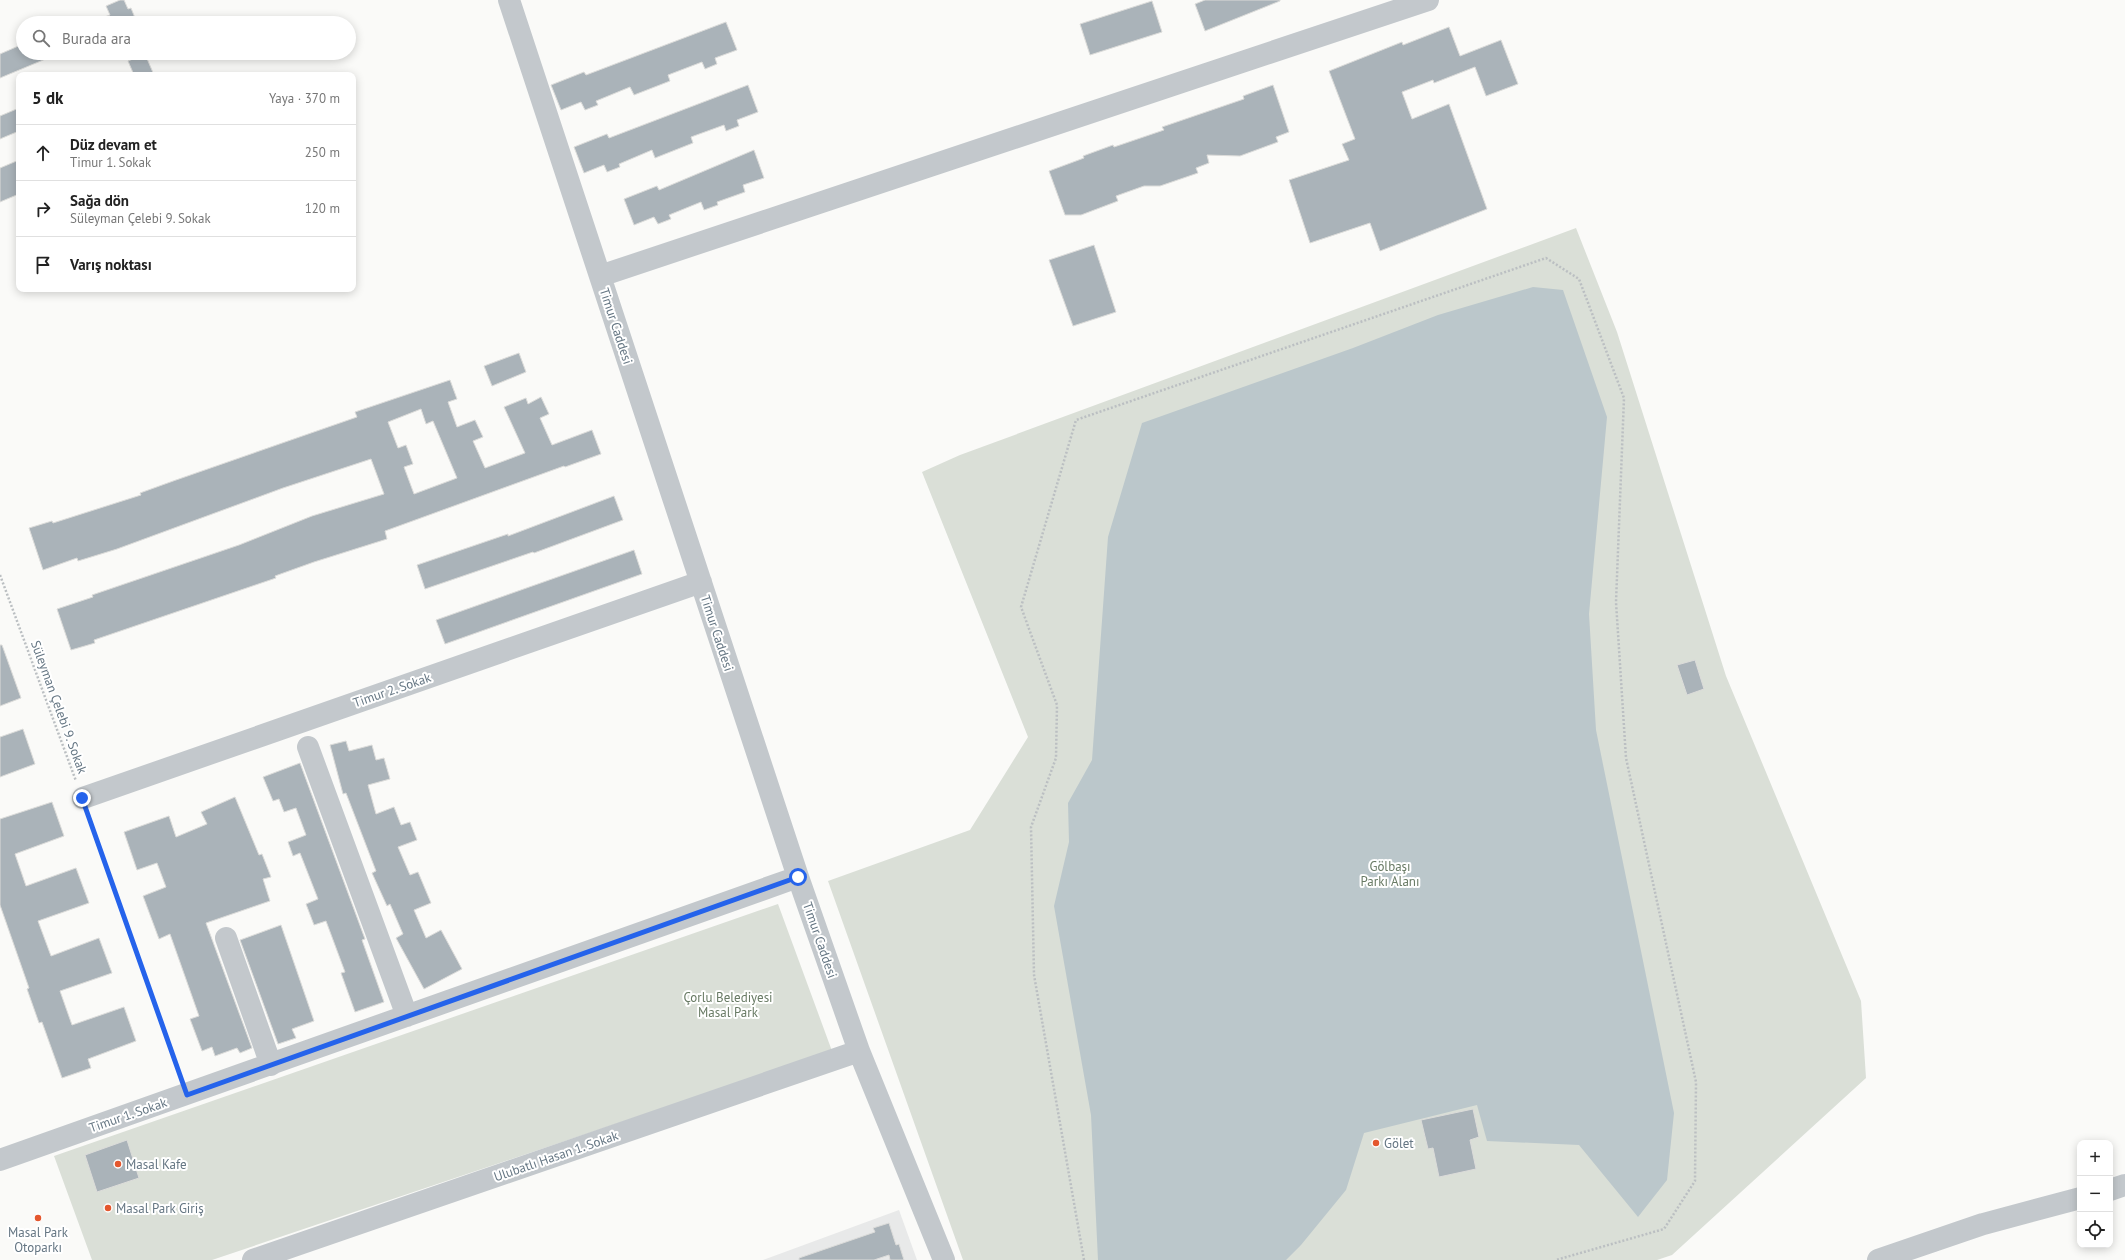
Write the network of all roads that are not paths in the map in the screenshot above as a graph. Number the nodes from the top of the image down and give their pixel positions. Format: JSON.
{"nodes":[{"id":1,"x":509,"y":0,"type":"edge"},
{"id":2,"x":1428,"y":0,"type":"edge"},
{"id":3,"x":600,"y":276,"type":"junction"},
{"id":4,"x":700,"y":582,"type":"junction"},
{"id":5,"x":308,"y":747,"type":"dead end"},
{"id":6,"x":82,"y":798,"type":"road end"},
{"id":7,"x":798,"y":877,"type":"junction"},
{"id":8,"x":226,"y":938,"type":"dead end"},
{"id":9,"x":407,"y":1016,"type":"junction"},
{"id":10,"x":860,"y":1051,"type":"junction"},
{"id":11,"x":271,"y":1065,"type":"junction"},
{"id":12,"x":0,"y":1160,"type":"edge"},
{"id":13,"x":2125,"y":1185,"type":"edge"},
{"id":14,"x":2113,"y":1189,"type":"edge"},
{"id":15,"x":2077,"y":1199,"type":"edge"},
{"id":16,"x":253,"y":1260,"type":"edge"},
{"id":17,"x":944,"y":1260,"type":"edge"},
{"id":18,"x":1878,"y":1260,"type":"edge"}],
"edges":[{"from":1,"to":3,"type":"street","name":"Timur Caddesi"},
{"from":2,"to":3,"type":"street"},
{"from":3,"to":4,"type":"street","name":"Timur Caddesi"},
{"from":4,"to":6,"type":"street","name":"Timur 2. Sokak"},
{"from":4,"to":7,"type":"street","name":"Timur Caddesi"},
{"from":5,"to":9,"type":"street"},
{"from":7,"to":9,"type":"street","name":"Timur 1. Sokak"},
{"from":7,"to":10,"type":"street","name":"Timur Caddesi"},
{"from":8,"to":11,"type":"street"},
{"from":9,"to":11,"type":"street","name":"Timur 1. Sokak"},
{"from":10,"to":16,"type":"street","name":"Ulubatlı Hasan 1. Sokak"},
{"from":10,"to":17,"type":"street","name":"Timur Caddesi"},
{"from":11,"to":12,"type":"street","name":"Timur 1. Sokak"},
{"from":13,"to":14,"type":"street"},
{"from":15,"to":18,"type":"street"}]}
